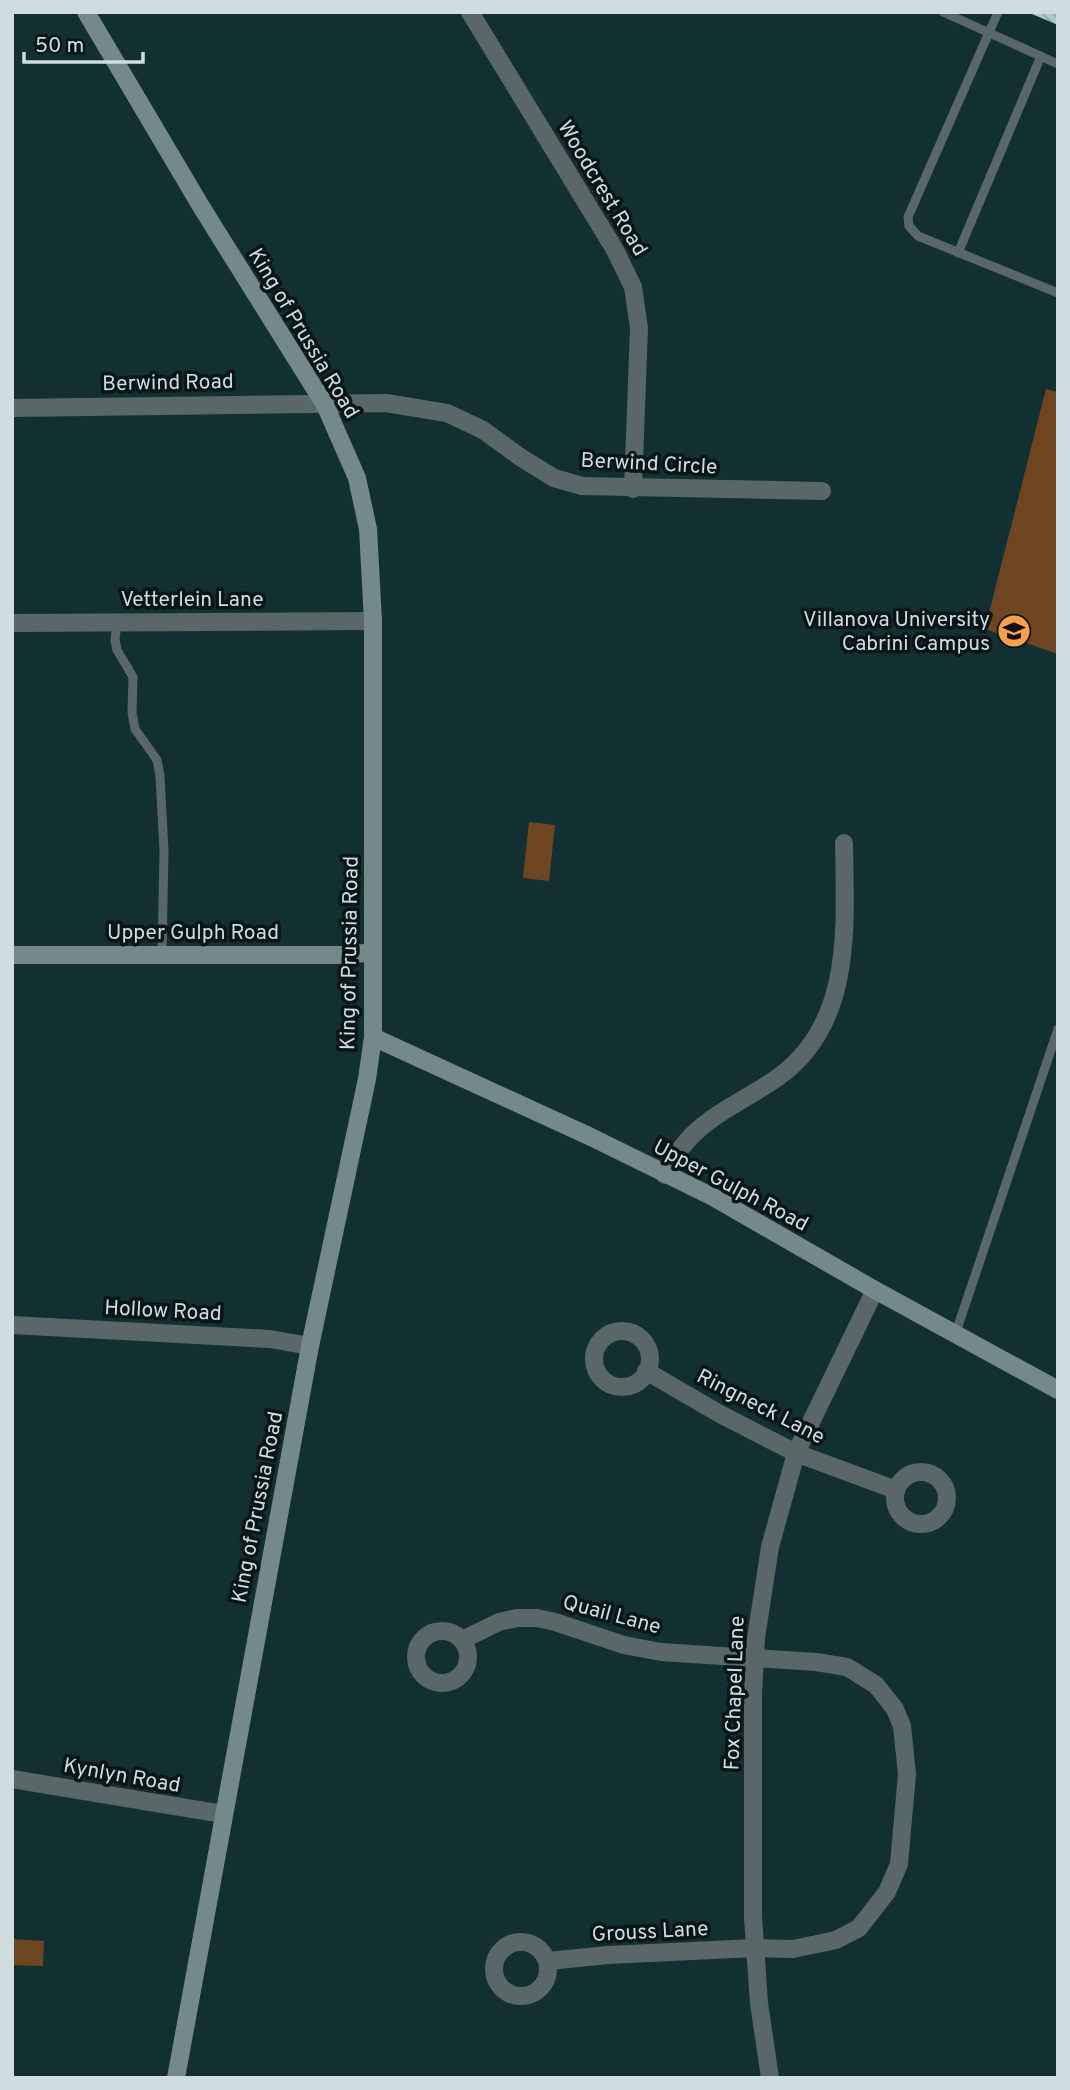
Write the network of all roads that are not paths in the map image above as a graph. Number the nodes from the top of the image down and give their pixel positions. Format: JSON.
{"nodes":[{"id":1,"x":86,"y":12,"type":"edge"},
{"id":2,"x":470,"y":12,"type":"edge"},
{"id":3,"x":943,"y":12,"type":"edge"},
{"id":4,"x":998,"y":12,"type":"edge"},
{"id":5,"x":989,"y":34,"type":"junction"},
{"id":6,"x":1041,"y":55,"type":"junction"},
{"id":7,"x":1058,"y":64,"type":"edge"},
{"id":8,"x":958,"y":253,"type":"junction"},
{"id":9,"x":1058,"y":293,"type":"edge"},
{"id":10,"x":325,"y":405,"type":"junction"},
{"id":11,"x":12,"y":408,"type":"edge"},
{"id":12,"x":633,"y":489,"type":"junction"},
{"id":13,"x":822,"y":491,"type":"dead end"},
{"id":14,"x":373,"y":621,"type":"junction"},
{"id":15,"x":117,"y":622,"type":"junction"},
{"id":16,"x":12,"y":623,"type":"edge"},
{"id":17,"x":844,"y":842,"type":"dead end"},
{"id":18,"x":373,"y":952,"type":"junction"},
{"id":19,"x":162,"y":954,"type":"junction"},
{"id":20,"x":12,"y":955,"type":"edge"},
{"id":21,"x":1058,"y":1029,"type":"edge"},
{"id":22,"x":373,"y":1037,"type":"junction"},
{"id":23,"x":665,"y":1175,"type":"junction"},
{"id":24,"x":875,"y":1290,"type":"junction"},
{"id":25,"x":12,"y":1325,"type":"edge"},
{"id":26,"x":955,"y":1335,"type":"junction"},
{"id":27,"x":310,"y":1346,"type":"junction"},
{"id":28,"x":646,"y":1371,"type":"dead end"},
{"id":29,"x":1058,"y":1390,"type":"edge"},
{"id":30,"x":796,"y":1453,"type":"junction"},
{"id":31,"x":896,"y":1490,"type":"dead end"},
{"id":32,"x":462,"y":1640,"type":"dead end"},
{"id":33,"x":754,"y":1659,"type":"junction"},
{"id":34,"x":12,"y":1779,"type":"edge"},
{"id":35,"x":223,"y":1814,"type":"junction"},
{"id":36,"x":755,"y":1948,"type":"junction"},
{"id":37,"x":548,"y":1961,"type":"dead end"},
{"id":38,"x":176,"y":2078,"type":"edge"},
{"id":39,"x":770,"y":2078,"type":"edge"}],
"edges":[{"from":1,"to":10,"type":"street","name":"King of Prussia Road"},
{"from":2,"to":12,"type":"street","name":"Woodcrest Road"},
{"from":3,"to":5,"type":"lane"},
{"from":4,"to":5,"type":"lane"},
{"from":5,"to":6,"type":"lane"},
{"from":5,"to":8,"type":"lane"},
{"from":6,"to":7,"type":"lane"},
{"from":6,"to":8,"type":"lane"},
{"from":8,"to":9,"type":"lane"},
{"from":10,"to":11,"type":"street","name":"Berwind Road"},
{"from":10,"to":12,"type":"street","name":"Berwind Circle"},
{"from":10,"to":14,"type":"street","name":"King of Prussia Road"},
{"from":12,"to":13,"type":"street","name":"Berwind Circle"},
{"from":14,"to":15,"type":"street","name":"Vetterlein Lane"},
{"from":14,"to":18,"type":"street","name":"King of Prussia Road"},
{"from":15,"to":16,"type":"street","name":"Vetterlein Lane"},
{"from":15,"to":19,"type":"lane"},
{"from":17,"to":23,"type":"street"},
{"from":18,"to":19,"type":"street","name":"Upper Gulph Road"},
{"from":18,"to":22,"type":"street","name":"King of Prussia Road"},
{"from":19,"to":20,"type":"street","name":"Upper Gulph Road"},
{"from":21,"to":26,"type":"lane"},
{"from":22,"to":23,"type":"street","name":"Upper Gulph Road"},
{"from":22,"to":27,"type":"street","name":"King of Prussia Road"},
{"from":23,"to":24,"type":"street","name":"Upper Gulph Road"},
{"from":24,"to":26,"type":"street","name":"Upper Gulph Road"},
{"from":24,"to":30,"type":"street","name":"Fox Chapel Lane"},
{"from":25,"to":27,"type":"street","name":"Hollow Road"},
{"from":26,"to":29,"type":"street","name":"Upper Gulph Road"},
{"from":27,"to":35,"type":"street","name":"King of Prussia Road"},
{"from":28,"to":30,"type":"street","name":"Ringneck Lane"},
{"from":30,"to":31,"type":"street","name":"Ringneck Lane"},
{"from":30,"to":33,"type":"street","name":"Fox Chapel Lane"},
{"from":32,"to":33,"type":"street","name":"Quail Lane"},
{"from":33,"to":36,"type":"street","name":"Fox Chapel Lane"},
{"from":33,"to":36,"type":"street","name":"Quail Lane"},
{"from":34,"to":35,"type":"street","name":"Kynlyn Road"},
{"from":35,"to":38,"type":"street","name":"King of Prussia Road"},
{"from":36,"to":37,"type":"street","name":"Grouss Lane"},
{"from":36,"to":39,"type":"street","name":"Fox Chapel Lane"}]}
